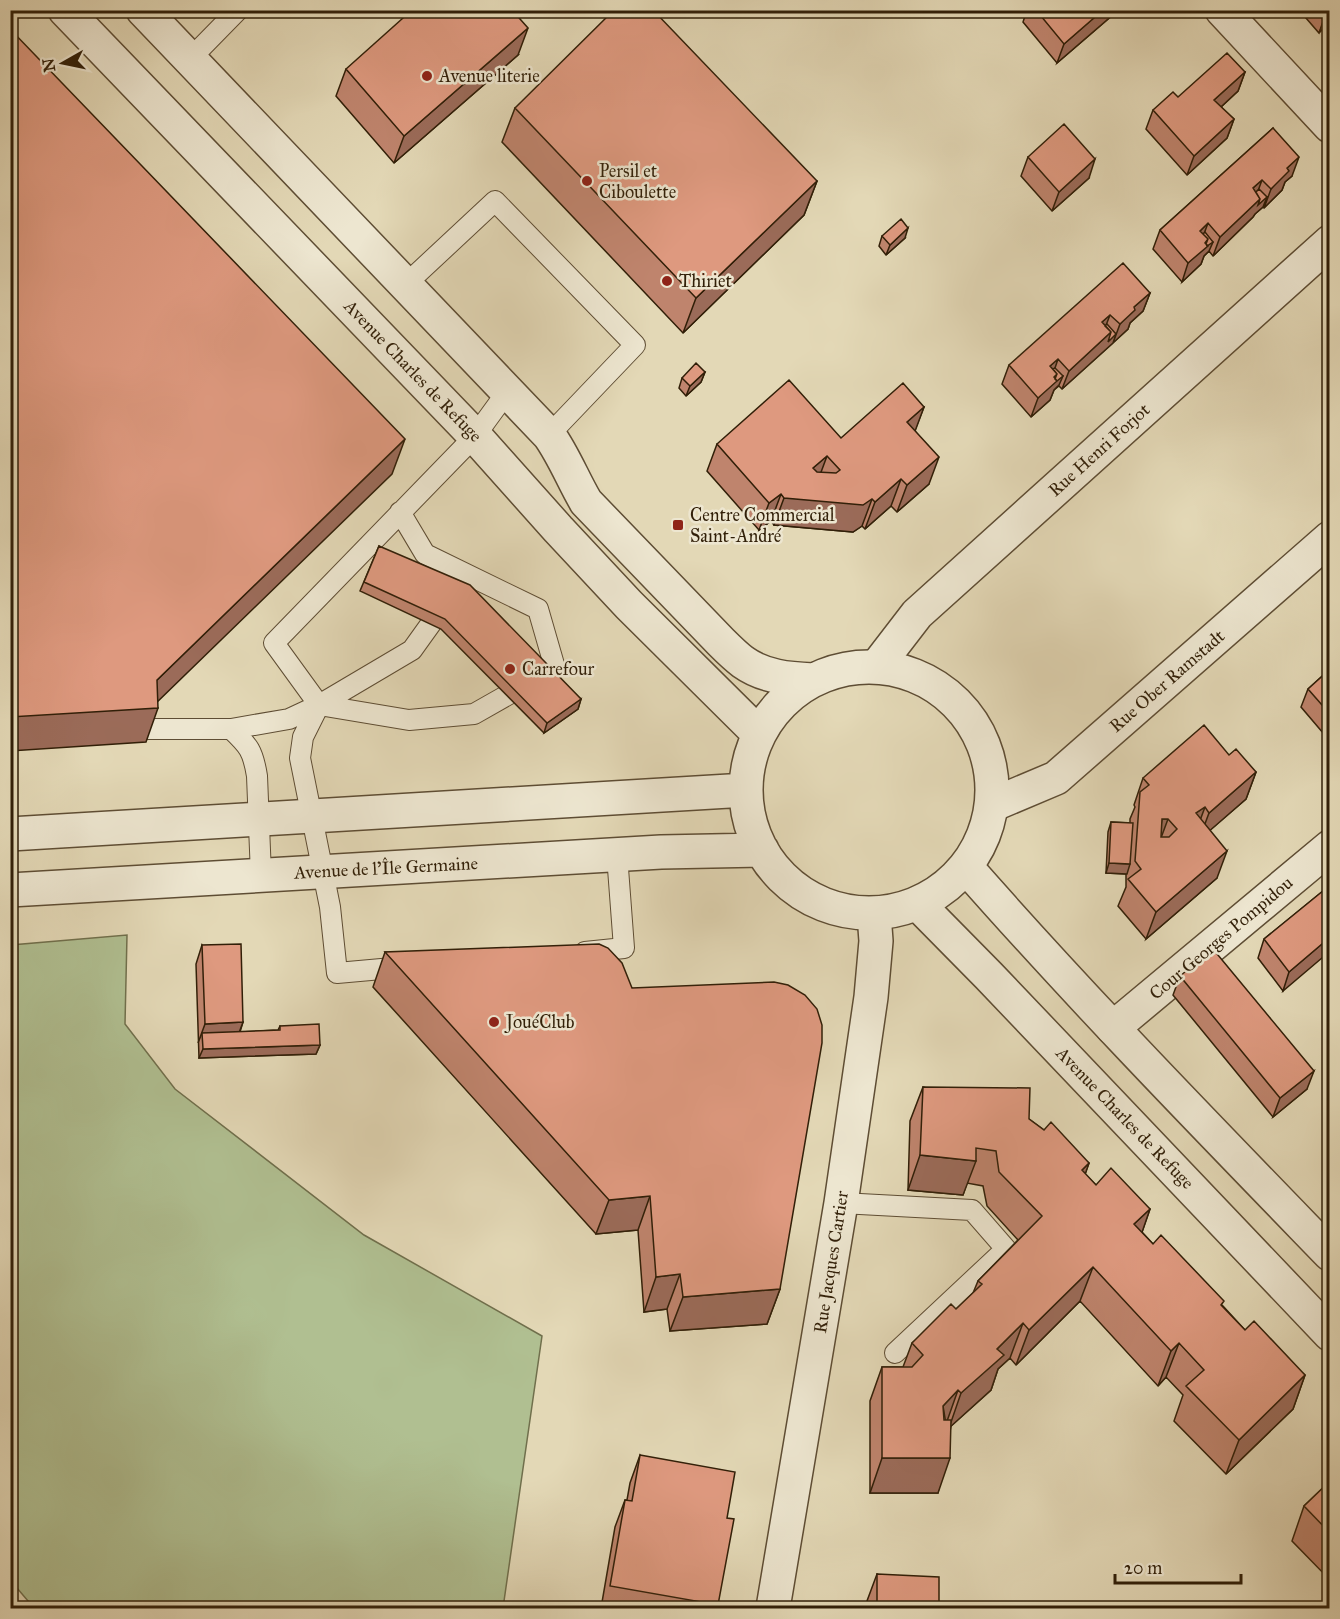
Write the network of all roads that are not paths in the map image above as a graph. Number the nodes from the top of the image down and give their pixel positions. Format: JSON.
{"nodes":[{"id":1,"x":64,"y":10,"type":"edge"},
{"id":2,"x":143,"y":10,"type":"edge"},
{"id":3,"x":238,"y":10,"type":"edge"},
{"id":4,"x":1222,"y":10,"type":"edge"},
{"id":5,"x":190,"y":59,"type":"junction"},
{"id":6,"x":1329,"y":126,"type":"edge"},
{"id":7,"x":1329,"y":242,"type":"edge"},
{"id":8,"x":405,"y":285,"type":"junction"},
{"id":9,"x":507,"y":392,"type":"junction"},
{"id":10,"x":549,"y":435,"type":"junction"},
{"id":11,"x":475,"y":436,"type":"junction"},
{"id":12,"x":400,"y":512,"type":"junction"},
{"id":13,"x":1329,"y":538,"type":"edge"},
{"id":14,"x":465,"y":575,"type":"junction"},
{"id":15,"x":877,"y":666,"type":"junction"},
{"id":16,"x":813,"y":680,"type":"junction"},
{"id":17,"x":319,"y":705,"type":"junction"},
{"id":18,"x":146,"y":729,"type":"edge"},
{"id":19,"x":231,"y":729,"type":"junction"},
{"id":20,"x":759,"y":734,"type":"junction"},
{"id":21,"x":746,"y":790,"type":"junction"},
{"id":22,"x":992,"y":805,"type":"junction"},
{"id":23,"x":312,"y":816,"type":"junction"},
{"id":24,"x":258,"y":819,"type":"junction"},
{"id":25,"x":10,"y":834,"type":"edge"},
{"id":26,"x":1329,"y":847,"type":"edge"},
{"id":27,"x":762,"y":850,"type":"junction"},
{"id":28,"x":617,"y":855,"type":"junction"},
{"id":29,"x":966,"y":867,"type":"junction"},
{"id":30,"x":323,"y":871,"type":"junction"},
{"id":31,"x":261,"y":875,"type":"junction"},
{"id":32,"x":10,"y":890,"type":"edge"},
{"id":33,"x":918,"y":904,"type":"junction"},
{"id":34,"x":874,"y":914,"type":"junction"},
{"id":35,"x":564,"y":954,"type":"edge"},
{"id":36,"x":421,"y":966,"type":"edge"},
{"id":37,"x":1113,"y":1028,"type":"junction"},
{"id":38,"x":841,"y":1203,"type":"junction"},
{"id":39,"x":1329,"y":1254,"type":"edge"},
{"id":40,"x":1329,"y":1334,"type":"edge"},
{"id":41,"x":895,"y":1353,"type":"dead end"},
{"id":42,"x":773,"y":1608,"type":"edge"}],
"edges":[{"from":1,"to":11,"type":"street","name":"Avenue Charles de Refuge"},
{"from":2,"to":5,"type":"street"},
{"from":3,"to":5,"type":"lane"},
{"from":4,"to":6,"type":"street"},
{"from":5,"to":8,"type":"street"},
{"from":7,"to":15,"type":"street","name":"Rue Henri Forjot"},
{"from":8,"to":9,"type":"street"},
{"from":8,"to":10,"type":"lane"},
{"from":9,"to":10,"type":"street"},
{"from":9,"to":11,"type":"lane"},
{"from":10,"to":16,"type":"street"},
{"from":11,"to":12,"type":"lane"},
{"from":11,"to":20,"type":"street","name":"Avenue Charles de Refuge"},
{"from":12,"to":14,"type":"lane"},
{"from":12,"to":17,"type":"lane"},
{"from":13,"to":22,"type":"street","name":"Rue Ober Ramstadt"},
{"from":14,"to":17,"type":"lane"},
{"from":14,"to":17,"type":"lane"},
{"from":15,"to":16,"type":"street"},
{"from":15,"to":22,"type":"street"},
{"from":16,"to":20,"type":"street"},
{"from":17,"to":19,"type":"lane"},
{"from":17,"to":23,"type":"lane"},
{"from":18,"to":19,"type":"lane"},
{"from":19,"to":24,"type":"lane"},
{"from":20,"to":21,"type":"street"},
{"from":21,"to":23,"type":"street"},
{"from":21,"to":27,"type":"street"},
{"from":22,"to":29,"type":"street"},
{"from":23,"to":24,"type":"street"},
{"from":23,"to":30,"type":"lane"},
{"from":24,"to":25,"type":"street"},
{"from":24,"to":31,"type":"lane"},
{"from":26,"to":37,"type":"street","name":"Cour Georges Pompidou"},
{"from":27,"to":28,"type":"street","name":"Avenue de l'Île Germaine"},
{"from":27,"to":34,"type":"street"},
{"from":28,"to":30,"type":"street","name":"Avenue de l'Île Germaine"},
{"from":28,"to":35,"type":"lane"},
{"from":29,"to":33,"type":"street"},
{"from":29,"to":37,"type":"street"},
{"from":30,"to":31,"type":"street","name":"Avenue de l'Île Germaine"},
{"from":30,"to":36,"type":"lane"},
{"from":31,"to":32,"type":"street","name":"Avenue de l'Île Germaine"},
{"from":33,"to":34,"type":"street"},
{"from":33,"to":40,"type":"street","name":"Avenue Charles de Refuge"},
{"from":34,"to":38,"type":"street","name":"Rue Jacques Cartier"},
{"from":37,"to":39,"type":"street"},
{"from":38,"to":41,"type":"lane"},
{"from":38,"to":42,"type":"street","name":"Rue Jacques Cartier"}]}
